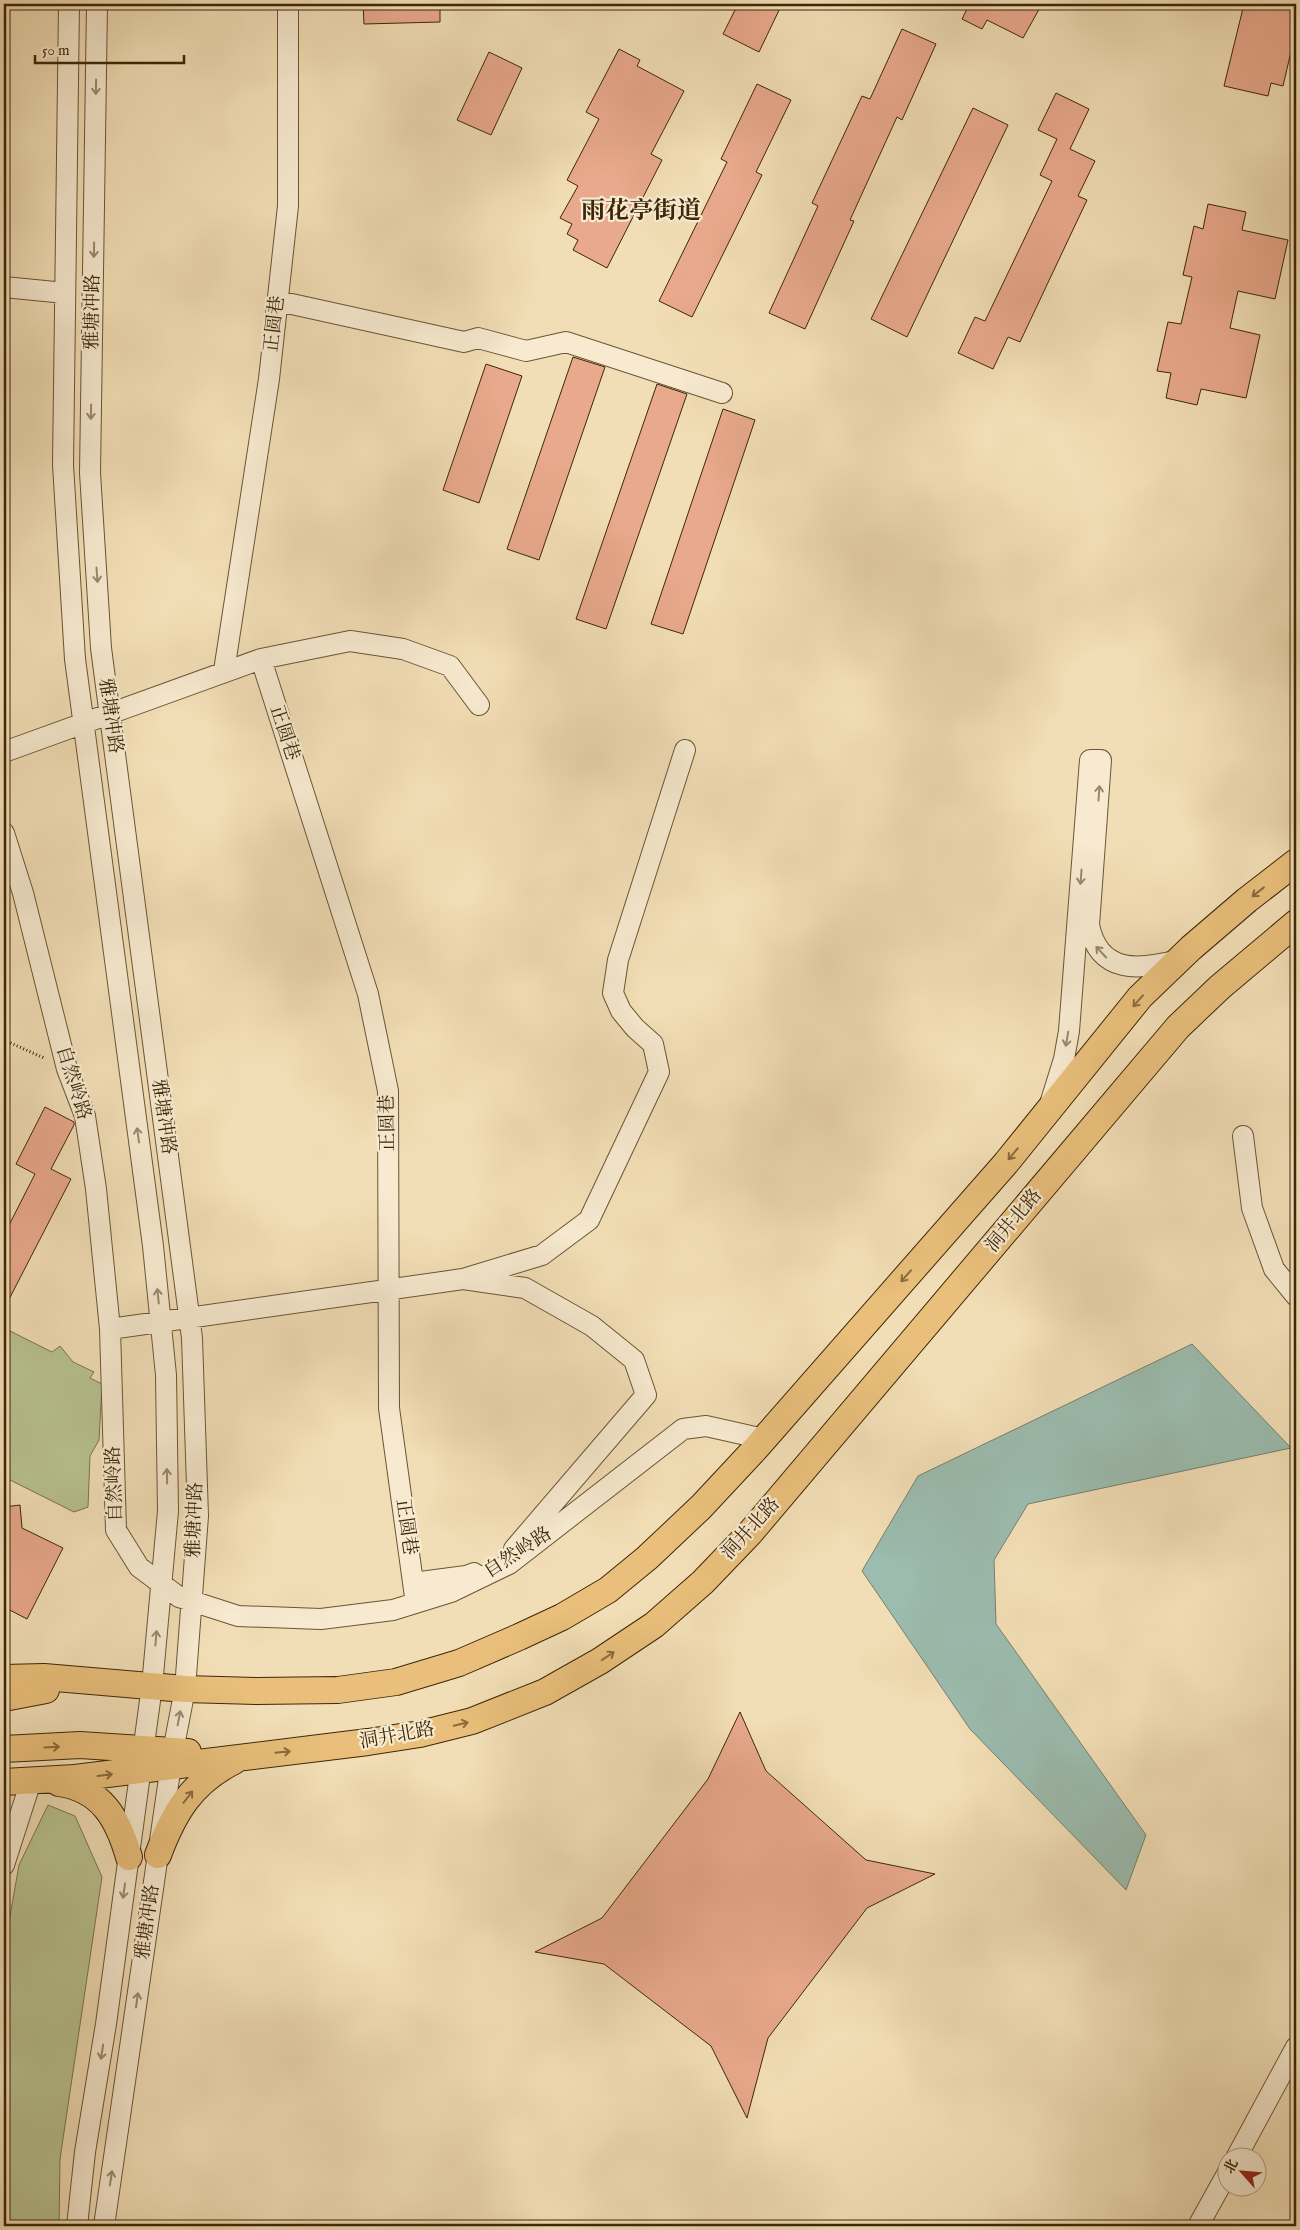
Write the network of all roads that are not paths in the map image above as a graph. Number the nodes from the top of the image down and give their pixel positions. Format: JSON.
{"nodes":[{"id":1,"x":69,"y":4,"type":"edge"},
{"id":2,"x":97,"y":4,"type":"edge"},
{"id":3,"x":288,"y":4,"type":"edge"},
{"id":4,"x":4,"y":287,"type":"edge"},
{"id":5,"x":65,"y":293,"type":"junction"},
{"id":6,"x":278,"y":301,"type":"junction"},
{"id":7,"x":722,"y":392,"type":"dead end"},
{"id":8,"x":261,"y":659,"type":"junction"},
{"id":9,"x":224,"y":671,"type":"junction"},
{"id":10,"x":478,"y":705,"type":"dead end"},
{"id":11,"x":110,"y":713,"type":"junction"},
{"id":12,"x":84,"y":722,"type":"junction"},
{"id":13,"x":685,"y":750,"type":"dead end"},
{"id":14,"x":4,"y":752,"type":"edge"},
{"id":15,"x":4,"y":833,"type":"edge"},
{"id":16,"x":1296,"y":862,"type":"edge"},
{"id":17,"x":1296,"y":923,"type":"edge"},
{"id":18,"x":1179,"y":960,"type":"junction"},
{"id":19,"x":1040,"y":1123,"type":"junction"},
{"id":20,"x":1244,"y":1136,"type":"dead end"},
{"id":21,"x":463,"y":1279,"type":"junction"},
{"id":22,"x":390,"y":1290,"type":"junction"},
{"id":23,"x":1296,"y":1296,"type":"edge"},
{"id":24,"x":190,"y":1318,"type":"junction"},
{"id":25,"x":160,"y":1322,"type":"junction"},
{"id":26,"x":110,"y":1329,"type":"junction"},
{"id":27,"x":764,"y":1439,"type":"junction"},
{"id":28,"x":161,"y":1583,"type":"junction"},
{"id":29,"x":413,"y":1583,"type":"junction"},
{"id":30,"x":191,"y":1601,"type":"junction"},
{"id":31,"x":416,"y":1603,"type":"junction"},
{"id":32,"x":4,"y":1678,"type":"edge"},
{"id":33,"x":96,"y":1682,"type":"junction"},
{"id":34,"x":152,"y":1686,"type":"junction"},
{"id":35,"x":185,"y":1689,"type":"junction"},
{"id":36,"x":4,"y":1698,"type":"edge"},
{"id":37,"x":4,"y":1749,"type":"edge"},
{"id":38,"x":244,"y":1756,"type":"junction"},
{"id":39,"x":172,"y":1759,"type":"junction"},
{"id":40,"x":142,"y":1760,"type":"junction"},
{"id":41,"x":36,"y":1780,"type":"junction"},
{"id":42,"x":4,"y":1782,"type":"edge"},
{"id":43,"x":158,"y":1855,"type":"junction"},
{"id":44,"x":129,"y":1857,"type":"junction"},
{"id":45,"x":4,"y":1865,"type":"edge"},
{"id":46,"x":1296,"y":2047,"type":"edge"},
{"id":47,"x":1241,"y":2148,"type":"edge"},
{"id":48,"x":1218,"y":2190,"type":"edge"},
{"id":49,"x":77,"y":2226,"type":"edge"},
{"id":50,"x":104,"y":2226,"type":"edge"},
{"id":51,"x":1198,"y":2226,"type":"edge"}],
"edges":[{"from":1,"to":5,"type":"street","name":"雅塘冲路"},
{"from":2,"to":11,"type":"street","name":"雅塘冲路","one_way":true},
{"from":3,"to":6,"type":"street","name":"正圆巷"},
{"from":4,"to":5,"type":"street"},
{"from":5,"to":12,"type":"street","name":"雅塘冲路"},
{"from":6,"to":7,"type":"street"},
{"from":6,"to":9,"type":"street","name":"正圆巷"},
{"from":8,"to":9,"type":"street"},
{"from":8,"to":10,"type":"street"},
{"from":8,"to":22,"type":"street","name":"正圆巷"},
{"from":9,"to":11,"type":"street"},
{"from":11,"to":12,"type":"street"},
{"from":11,"to":24,"type":"street","name":"雅塘冲路"},
{"from":12,"to":14,"type":"street"},
{"from":25,"to":12,"type":"street","name":"雅塘冲路","one_way":true},
{"from":13,"to":21,"type":"street"},
{"from":15,"to":26,"type":"street","name":"自然岭路"},
{"from":16,"to":18,"type":"main road","one_way":true},
{"from":38,"to":17,"type":"main road","name":"洞井北路","one_way":true},
{"from":18,"to":19,"type":"main road","one_way":true},
{"from":18,"to":19,"type":"street","one_way":true},
{"from":19,"to":27,"type":"main road","one_way":true},
{"from":20,"to":23,"type":"street"},
{"from":21,"to":22,"type":"street"},
{"from":21,"to":29,"type":"street"},
{"from":22,"to":24,"type":"street"},
{"from":22,"to":29,"type":"street","name":"正圆巷"},
{"from":24,"to":25,"type":"street"},
{"from":24,"to":30,"type":"street","name":"雅塘冲路"},
{"from":25,"to":26,"type":"street"},
{"from":28,"to":25,"type":"street","name":"雅塘冲路","one_way":true},
{"from":26,"to":28,"type":"street","name":"自然岭路"},
{"from":27,"to":31,"type":"street","name":"自然岭路"},
{"from":27,"to":35,"type":"main road"},
{"from":28,"to":30,"type":"street","name":"自然岭路"},
{"from":34,"to":28,"type":"street","name":"雅塘冲路","one_way":true},
{"from":29,"to":31,"type":"street","name":"正圆巷"},
{"from":30,"to":31,"type":"street","name":"自然岭路"},
{"from":30,"to":35,"type":"street","name":"雅塘冲路"},
{"from":32,"to":33,"type":"main road"},
{"from":33,"to":34,"type":"main road"},
{"from":33,"to":36,"type":"main road"},
{"from":34,"to":35,"type":"main road"},
{"from":34,"to":40,"type":"street","name":"雅塘冲路"},
{"from":39,"to":35,"type":"street","name":"雅塘冲路","one_way":true},
{"from":37,"to":40,"type":"main road","one_way":true},
{"from":38,"to":39,"type":"main road","name":"洞井北路"},
{"from":43,"to":38,"type":"main road","one_way":true},
{"from":39,"to":40,"type":"main road","name":"洞井北路"},
{"from":39,"to":43,"type":"street","name":"雅塘冲路"},
{"from":41,"to":40,"type":"main road","name":"洞井北路","one_way":true},
{"from":40,"to":44,"type":"street","name":"雅塘冲路"},
{"from":41,"to":42,"type":"main road","name":"洞井北路"},
{"from":41,"to":44,"type":"main road"},
{"from":41,"to":45,"type":"street"},
{"from":50,"to":43,"type":"street","name":"雅塘冲路","one_way":true},
{"from":44,"to":49,"type":"street","name":"雅塘冲路","one_way":true},
{"from":46,"to":47,"type":"street"},
{"from":48,"to":51,"type":"street"}]}
